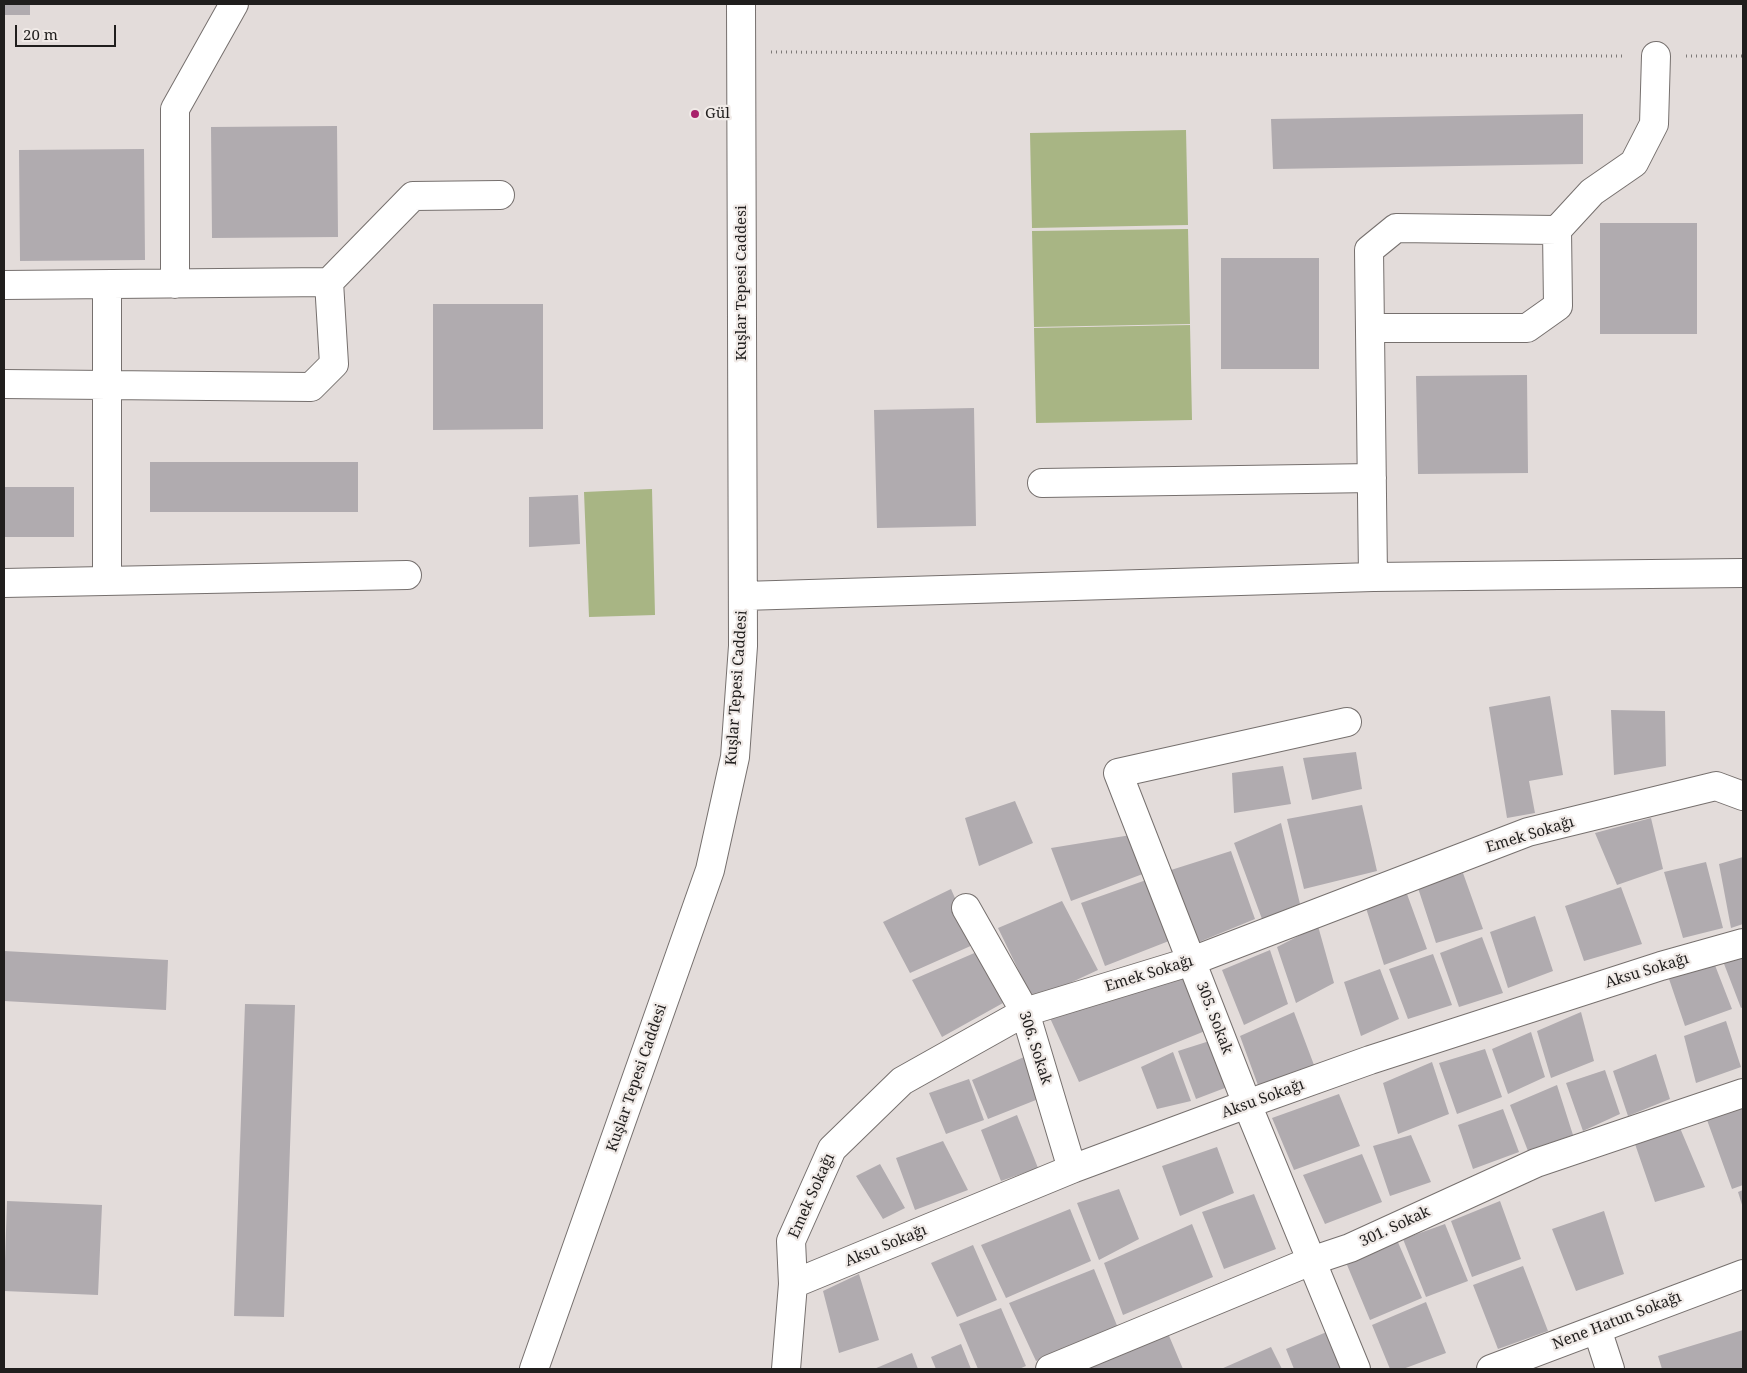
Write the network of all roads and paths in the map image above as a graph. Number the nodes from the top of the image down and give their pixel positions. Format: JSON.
{"nodes":[{"id":1,"x":234,"y":4,"type":"edge"},
{"id":2,"x":741,"y":4,"type":"edge"},
{"id":3,"x":741,"y":52,"type":"junction"},
{"id":4,"x":1656,"y":56,"type":"junction"},
{"id":5,"x":1743,"y":56,"type":"edge"},
{"id":6,"x":500,"y":195,"type":"dead end"},
{"id":7,"x":1556,"y":230,"type":"junction"},
{"id":8,"x":330,"y":282,"type":"junction"},
{"id":9,"x":107,"y":284,"type":"junction"},
{"id":10,"x":175,"y":284,"type":"junction"},
{"id":11,"x":4,"y":285,"type":"edge"},
{"id":12,"x":1370,"y":328,"type":"junction"},
{"id":13,"x":4,"y":384,"type":"edge"},
{"id":14,"x":107,"y":385,"type":"junction"},
{"id":15,"x":1372,"y":478,"type":"junction"},
{"id":16,"x":1042,"y":483,"type":"dead end"},
{"id":17,"x":1743,"y":573,"type":"edge"},
{"id":18,"x":408,"y":576,"type":"dead end"},
{"id":19,"x":1373,"y":577,"type":"junction"},
{"id":20,"x":107,"y":581,"type":"junction"},
{"id":21,"x":4,"y":583,"type":"edge"},
{"id":22,"x":743,"y":596,"type":"junction"},
{"id":23,"x":1347,"y":722,"type":"dead end"},
{"id":24,"x":1743,"y":796,"type":"edge"},
{"id":25,"x":966,"y":908,"type":"dead end"},
{"id":26,"x":1743,"y":943,"type":"edge"},
{"id":27,"x":1192,"y":961,"type":"junction"},
{"id":28,"x":1025,"y":1012,"type":"junction"},
{"id":29,"x":1743,"y":1093,"type":"edge"},
{"id":30,"x":1247,"y":1104,"type":"junction"},
{"id":31,"x":1072,"y":1169,"type":"junction"},
{"id":32,"x":1311,"y":1261,"type":"junction"},
{"id":33,"x":1743,"y":1274,"type":"edge"},
{"id":34,"x":794,"y":1284,"type":"junction"},
{"id":35,"x":1597,"y":1329,"type":"junction"},
{"id":36,"x":534,"y":1369,"type":"edge"},
{"id":37,"x":786,"y":1369,"type":"edge"},
{"id":38,"x":1050,"y":1369,"type":"edge"},
{"id":39,"x":1356,"y":1369,"type":"edge"},
{"id":40,"x":1491,"y":1369,"type":"edge"},
{"id":41,"x":1610,"y":1369,"type":"edge"}],
"edges":[{"from":1,"to":10,"type":"street"},
{"from":2,"to":3,"type":"street","name":"Kuşlar Tepesi Caddesi"},
{"from":3,"to":4,"type":"path"},
{"from":3,"to":22,"type":"street","name":"Kuşlar Tepesi Caddesi"},
{"from":4,"to":5,"type":"path"},
{"from":4,"to":7,"type":"street"},
{"from":6,"to":8,"type":"street"},
{"from":7,"to":12,"type":"street"},
{"from":7,"to":12,"type":"street"},
{"from":8,"to":10,"type":"street"},
{"from":8,"to":14,"type":"street"},
{"from":9,"to":10,"type":"street"},
{"from":9,"to":11,"type":"street"},
{"from":9,"to":14,"type":"street"},
{"from":12,"to":15,"type":"street"},
{"from":13,"to":14,"type":"street"},
{"from":14,"to":20,"type":"street"},
{"from":15,"to":16,"type":"street"},
{"from":15,"to":19,"type":"street"},
{"from":17,"to":19,"type":"street"},
{"from":18,"to":20,"type":"street"},
{"from":19,"to":22,"type":"street"},
{"from":20,"to":21,"type":"street"},
{"from":22,"to":36,"type":"street","name":"Kuşlar Tepesi Caddesi"},
{"from":23,"to":27,"type":"street","name":"305. Sokak"},
{"from":24,"to":27,"type":"street","name":"Emek Sokağı"},
{"from":25,"to":28,"type":"street","name":"306. Sokak"},
{"from":26,"to":30,"type":"street","name":"Aksu Sokağı"},
{"from":27,"to":28,"type":"street","name":"Emek Sokağı"},
{"from":27,"to":30,"type":"street","name":"305. Sokak"},
{"from":28,"to":31,"type":"street","name":"306. Sokak"},
{"from":28,"to":34,"type":"street","name":"Emek Sokağı"},
{"from":29,"to":32,"type":"street","name":"301. Sokak"},
{"from":30,"to":31,"type":"street","name":"Aksu Sokağı"},
{"from":30,"to":32,"type":"street","name":"305. Sokak"},
{"from":31,"to":34,"type":"street","name":"Aksu Sokağı"},
{"from":32,"to":38,"type":"street","name":"301. Sokak"},
{"from":32,"to":39,"type":"street","name":"305. Sokak"},
{"from":33,"to":35,"type":"street","name":"Nene Hatun Sokağı"},
{"from":34,"to":37,"type":"street","name":"Emek Sokağı"},
{"from":35,"to":40,"type":"street","name":"Nene Hatun Sokağı"},
{"from":35,"to":41,"type":"street"}]}
